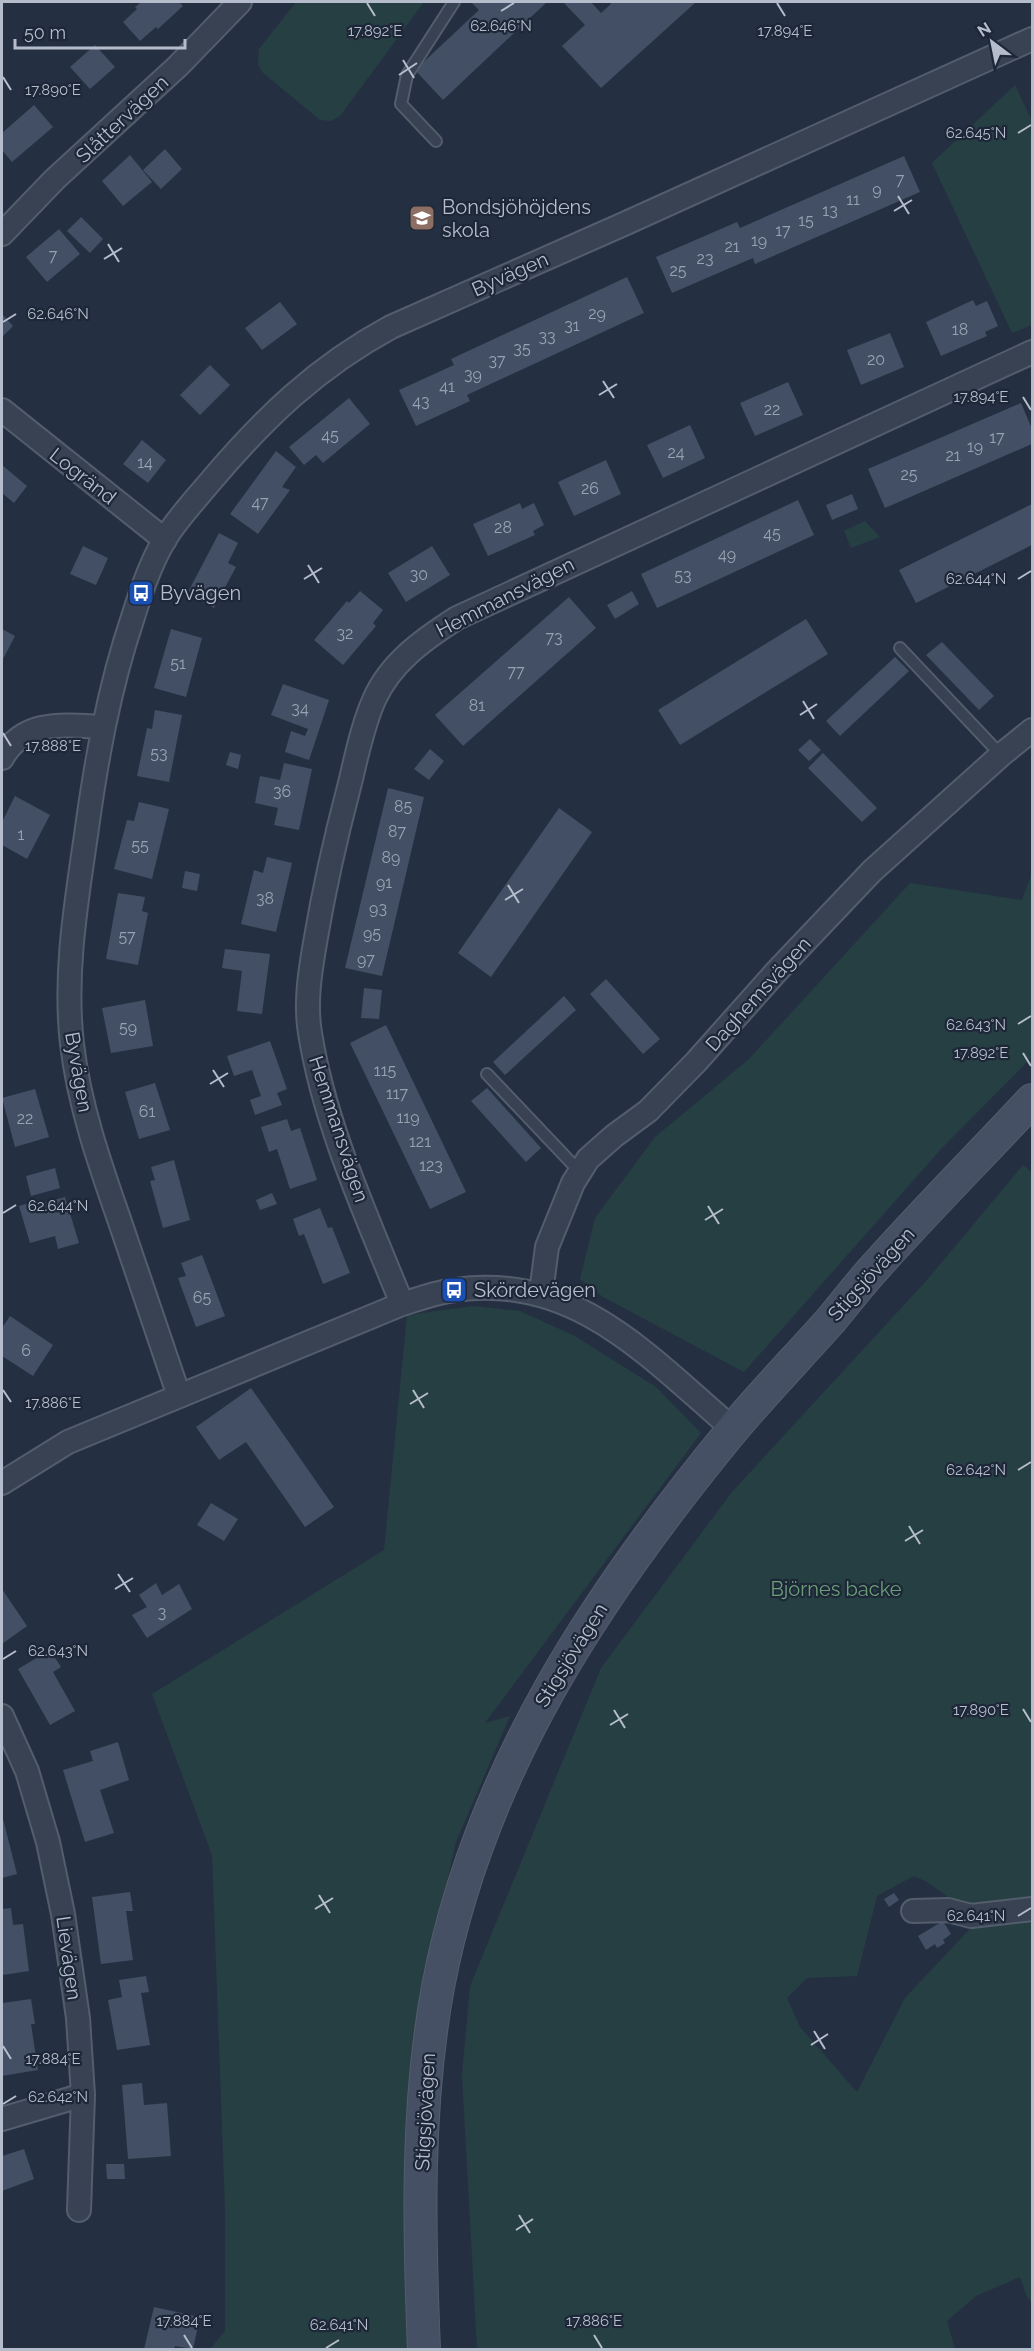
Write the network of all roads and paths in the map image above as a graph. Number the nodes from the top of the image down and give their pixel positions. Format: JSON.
{"nodes":[{"id":1,"x":240,"y":2,"type":"edge"},
{"id":2,"x":454,"y":2,"type":"edge"},
{"id":3,"x":1032,"y":39,"type":"edge"},
{"id":4,"x":436,"y":141,"type":"dead end"},
{"id":5,"x":2,"y":234,"type":"edge"},
{"id":6,"x":1032,"y":352,"type":"edge"},
{"id":7,"x":2,"y":410,"type":"edge"},
{"id":8,"x":165,"y":540,"type":"junction"},
{"id":9,"x":900,"y":648,"type":"dead end"},
{"id":10,"x":103,"y":727,"type":"junction"},
{"id":11,"x":1032,"y":730,"type":"edge"},
{"id":12,"x":1001,"y":755,"type":"junction"},
{"id":13,"x":2,"y":758,"type":"edge"},
{"id":14,"x":487,"y":1074,"type":"dead end"},
{"id":15,"x":1032,"y":1100,"type":"edge"},
{"id":16,"x":580,"y":1172,"type":"junction"},
{"id":17,"x":541,"y":1293,"type":"junction"},
{"id":18,"x":402,"y":1304,"type":"junction"},
{"id":19,"x":179,"y":1396,"type":"junction"},
{"id":20,"x":734,"y":1429,"type":"junction"},
{"id":21,"x":2,"y":1483,"type":"edge"},
{"id":22,"x":2,"y":1716,"type":"edge"},
{"id":23,"x":1032,"y":1909,"type":"edge"},
{"id":24,"x":913,"y":1911,"type":"dead end"},
{"id":25,"x":83,"y":2095,"type":"junction"},
{"id":26,"x":2,"y":2120,"type":"edge"},
{"id":27,"x":79,"y":2210,"type":"dead end"},
{"id":28,"x":424,"y":2349,"type":"edge"}],
"edges":[{"from":1,"to":5,"type":"street","name":"Slåttervägen"},
{"from":2,"to":4,"type":"lane"},
{"from":3,"to":8,"type":"street","name":"Byvägen"},
{"from":6,"to":18,"type":"street","name":"Hemmansvägen"},
{"from":7,"to":8,"type":"street","name":"Logränd"},
{"from":8,"to":10,"type":"street","name":"Byvägen"},
{"from":9,"to":12,"type":"lane"},
{"from":10,"to":13,"type":"street"},
{"from":10,"to":19,"type":"street","name":"Byvägen"},
{"from":11,"to":12,"type":"street","name":"Daghemsvägen"},
{"from":12,"to":16,"type":"street","name":"Daghemsvägen"},
{"from":14,"to":16,"type":"lane"},
{"from":15,"to":20,"type":"main road","name":"Stigsjövägen"},
{"from":16,"to":17,"type":"street","name":"Daghemsvägen"},
{"from":17,"to":18,"type":"street"},
{"from":17,"to":20,"type":"street"},
{"from":18,"to":19,"type":"street"},
{"from":19,"to":21,"type":"street"},
{"from":20,"to":28,"type":"main road","name":"Stigsjövägen"},
{"from":22,"to":25,"type":"street","name":"Lievägen"},
{"from":23,"to":24,"type":"street"},
{"from":25,"to":26,"type":"street"},
{"from":25,"to":27,"type":"street","name":"Lievägen"}]}
